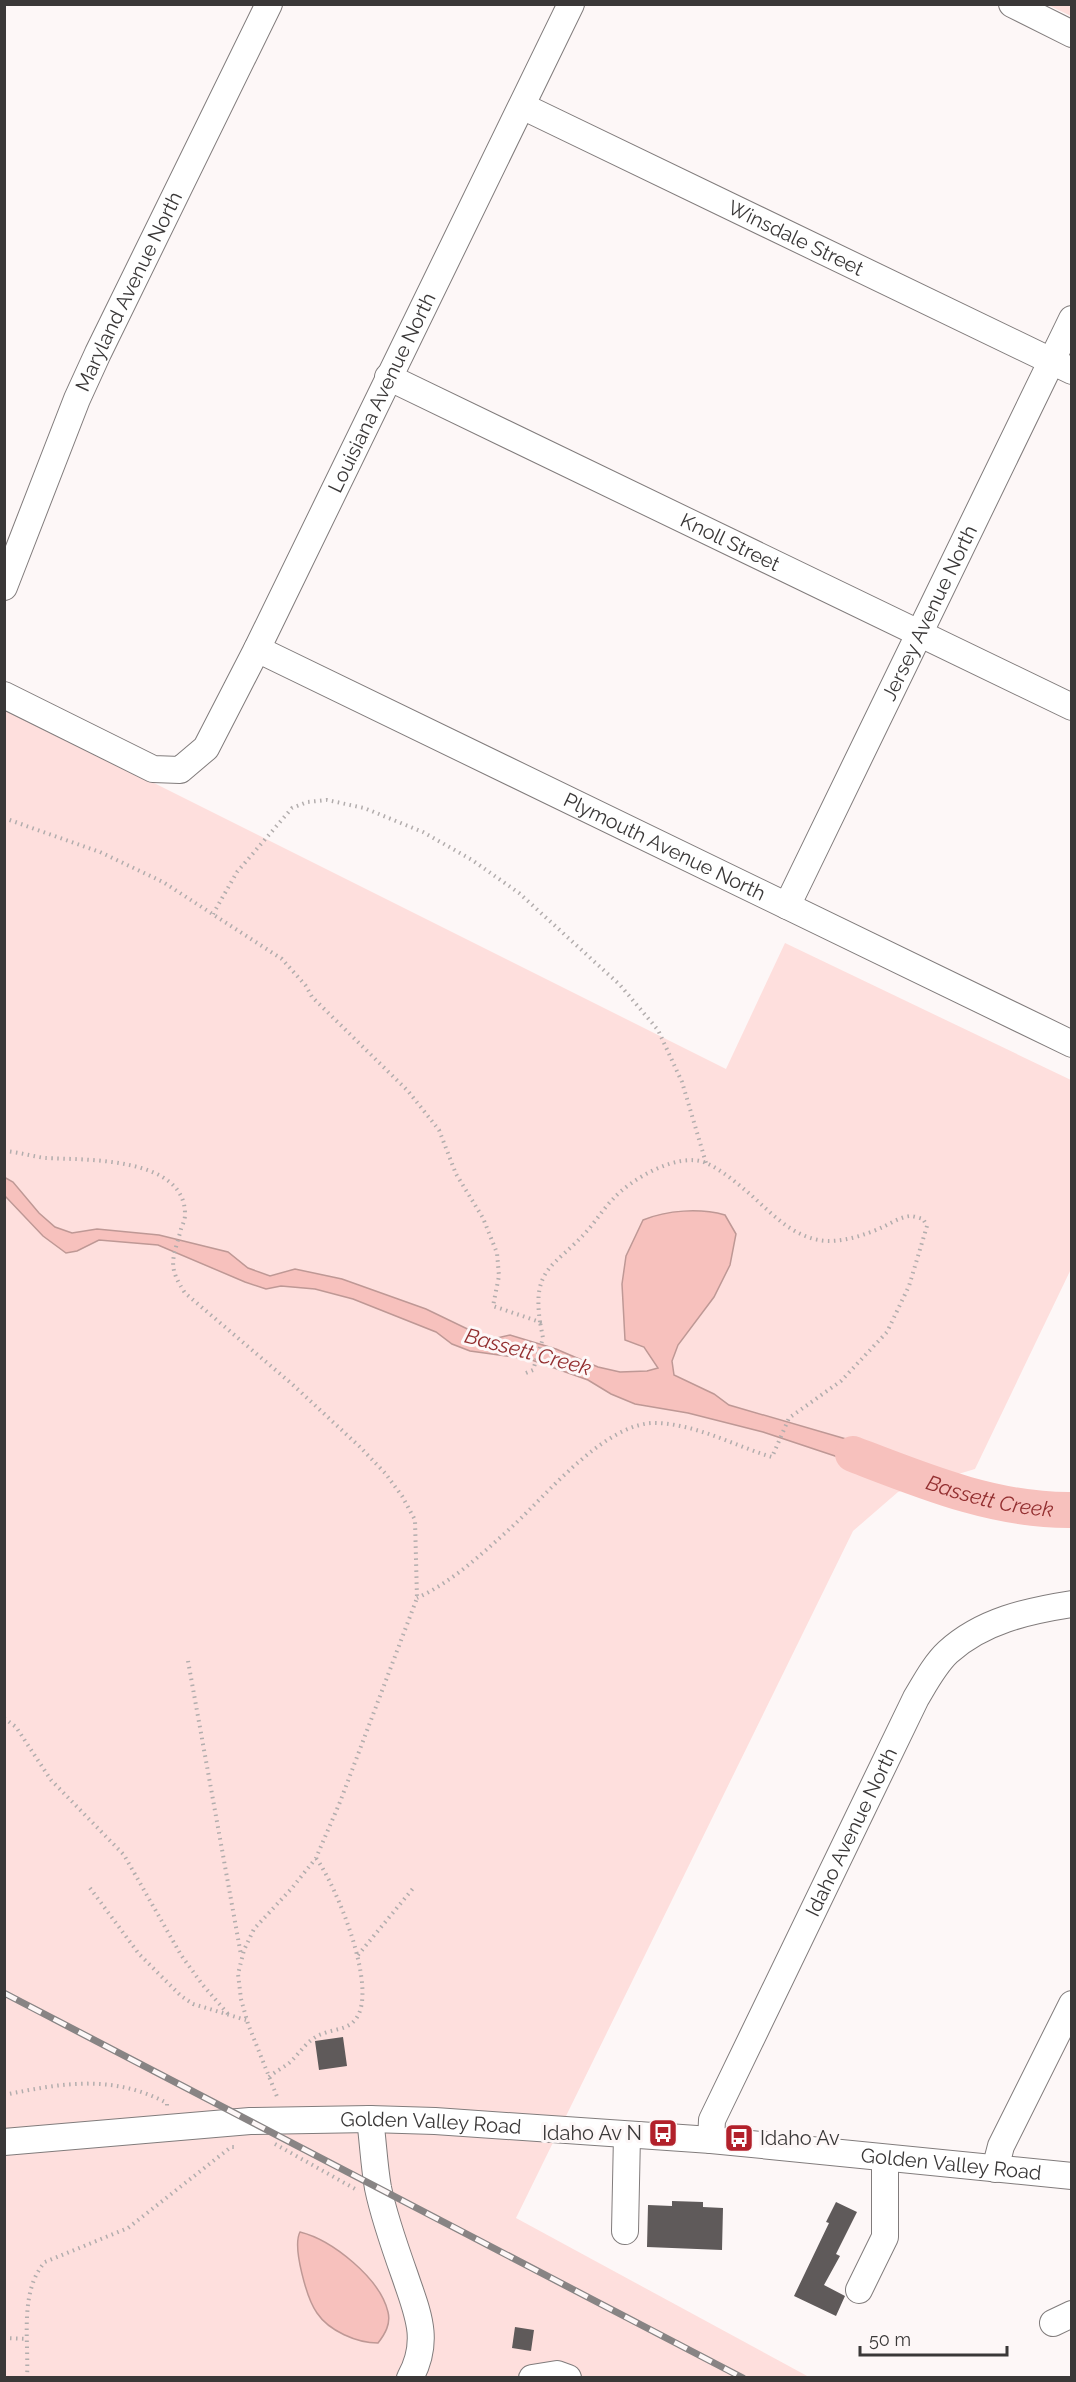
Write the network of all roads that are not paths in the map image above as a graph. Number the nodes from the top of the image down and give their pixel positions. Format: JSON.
{"nodes":[{"id":1,"x":269,"y":4,"type":"edge"},
{"id":2,"x":571,"y":4,"type":"edge"},
{"id":3,"x":1012,"y":4,"type":"edge"},
{"id":4,"x":1071,"y":34,"type":"edge"},
{"id":5,"x":522,"y":106,"type":"junction"},
{"id":6,"x":1071,"y":319,"type":"edge"},
{"id":7,"x":1061,"y":366,"type":"edge"},
{"id":8,"x":388,"y":377,"type":"junction"},
{"id":9,"x":4,"y":587,"type":"edge"},
{"id":10,"x":919,"y":633,"type":"junction"},
{"id":11,"x":257,"y":649,"type":"junction"},
{"id":12,"x":4,"y":695,"type":"edge"},
{"id":13,"x":1071,"y":707,"type":"edge"},
{"id":14,"x":787,"y":906,"type":"junction"},
{"id":15,"x":1071,"y":1044,"type":"edge"},
{"id":16,"x":1071,"y":1604,"type":"edge"},
{"id":17,"x":1071,"y":2004,"type":"edge"},
{"id":18,"x":370,"y":2119,"type":"junction"},
{"id":19,"x":627,"y":2135,"type":"junction"},
{"id":20,"x":711,"y":2140,"type":"junction"},
{"id":21,"x":4,"y":2142,"type":"edge"},
{"id":22,"x":885,"y":2158,"type":"junction"},
{"id":23,"x":995,"y":2169,"type":"junction"},
{"id":24,"x":1071,"y":2176,"type":"edge"},
{"id":25,"x":625,"y":2231,"type":"dead end"},
{"id":26,"x":859,"y":2290,"type":"dead end"},
{"id":27,"x":410,"y":2378,"type":"edge"},
{"id":28,"x":532,"y":2378,"type":"edge"},
{"id":29,"x":568,"y":2378,"type":"edge"}],
"edges":[{"from":1,"to":9,"type":"street","name":"Maryland Avenue North"},
{"from":2,"to":5,"type":"street","name":"Louisiana Avenue North"},
{"from":3,"to":4,"type":"street"},
{"from":5,"to":7,"type":"street","name":"Winsdale Street"},
{"from":5,"to":8,"type":"street","name":"Louisiana Avenue North"},
{"from":6,"to":7,"type":"street","name":"Jersey Avenue North"},
{"from":7,"to":10,"type":"street","name":"Jersey Avenue North"},
{"from":8,"to":10,"type":"street","name":"Knoll Street"},
{"from":8,"to":11,"type":"street","name":"Louisiana Avenue North"},
{"from":10,"to":13,"type":"street","name":"Knoll Street"},
{"from":10,"to":14,"type":"street","name":"Jersey Avenue North"},
{"from":11,"to":12,"type":"street","name":"Louisiana Avenue North"},
{"from":11,"to":14,"type":"street","name":"Plymouth Avenue North"},
{"from":14,"to":15,"type":"street","name":"Plymouth Avenue North"},
{"from":16,"to":20,"type":"street","name":"Idaho Avenue North"},
{"from":17,"to":23,"type":"street"},
{"from":18,"to":19,"type":"street","name":"Golden Valley Road"},
{"from":18,"to":21,"type":"street","name":"Golden Valley Road"},
{"from":18,"to":27,"type":"street"},
{"from":19,"to":20,"type":"street","name":"Golden Valley Road"},
{"from":19,"to":25,"type":"street"},
{"from":20,"to":22,"type":"street","name":"Golden Valley Road"},
{"from":22,"to":23,"type":"street","name":"Golden Valley Road"},
{"from":22,"to":26,"type":"street"},
{"from":23,"to":24,"type":"street","name":"Golden Valley Road"},
{"from":28,"to":29,"type":"street"}]}
